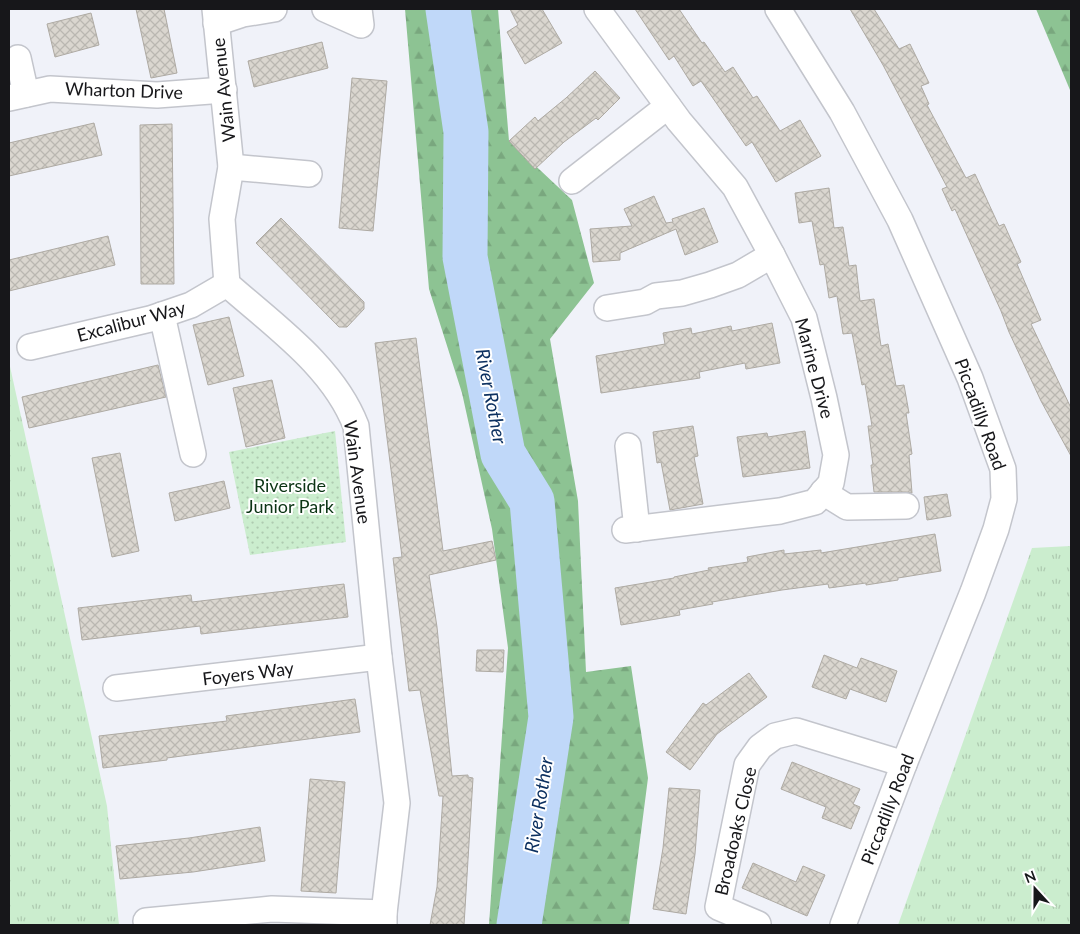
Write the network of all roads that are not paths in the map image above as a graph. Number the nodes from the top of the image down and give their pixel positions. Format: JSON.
{"nodes":[{"id":1,"x":274,"y":9,"type":"edge"},
{"id":2,"x":326,"y":9,"type":"edge"},
{"id":3,"x":359,"y":9,"type":"edge"},
{"id":4,"x":597,"y":9,"type":"edge"},
{"id":5,"x":778,"y":9,"type":"edge"},
{"id":6,"x":216,"y":16,"type":"edge"},
{"id":7,"x":18,"y":58,"type":"dead end"},
{"id":8,"x":224,"y":90,"type":"junction"},
{"id":9,"x":17,"y":96,"type":"edge"},
{"id":10,"x":668,"y":106,"type":"junction"},
{"id":11,"x":231,"y":167,"type":"junction"},
{"id":12,"x":309,"y":174,"type":"dead end"},
{"id":13,"x":572,"y":181,"type":"dead end"},
{"id":14,"x":772,"y":255,"type":"junction"},
{"id":15,"x":227,"y":284,"type":"junction"},
{"id":16,"x":607,"y":308,"type":"dead end"},
{"id":17,"x":162,"y":315,"type":"junction"},
{"id":18,"x":30,"y":347,"type":"dead end"},
{"id":19,"x":628,"y":446,"type":"dead end"},
{"id":20,"x":193,"y":454,"type":"dead end"},
{"id":21,"x":823,"y":492,"type":"junction"},
{"id":22,"x":906,"y":506,"type":"dead end"},
{"id":23,"x":379,"y":657,"type":"junction"},
{"id":24,"x":116,"y":688,"type":"dead end"},
{"id":25,"x":904,"y":764,"type":"junction"},
{"id":26,"x":384,"y":919,"type":"edge"},
{"id":27,"x":146,"y":921,"type":"dead end"},
{"id":28,"x":758,"y":924,"type":"edge"},
{"id":29,"x":844,"y":925,"type":"edge"}],
"edges":[{"from":1,"to":6,"type":"street"},
{"from":2,"to":3,"type":"street"},
{"from":4,"to":10,"type":"street","name":"Marine Drive"},
{"from":5,"to":25,"type":"street","name":"Piccadilly Road"},
{"from":6,"to":8,"type":"street","name":"Wain Avenue"},
{"from":7,"to":9,"type":"street","name":"Wharton Drive"},
{"from":8,"to":9,"type":"street","name":"Wharton Drive"},
{"from":8,"to":11,"type":"street","name":"Wain Avenue"},
{"from":10,"to":13,"type":"street"},
{"from":10,"to":14,"type":"street","name":"Marine Drive"},
{"from":11,"to":12,"type":"street"},
{"from":11,"to":15,"type":"street","name":"Wain Avenue"},
{"from":14,"to":16,"type":"street"},
{"from":14,"to":21,"type":"street","name":"Marine Drive"},
{"from":15,"to":17,"type":"street","name":"Excalibur Way"},
{"from":15,"to":23,"type":"street","name":"Wain Avenue"},
{"from":17,"to":18,"type":"street","name":"Excalibur Way"},
{"from":17,"to":20,"type":"street"},
{"from":19,"to":21,"type":"street"},
{"from":21,"to":22,"type":"street"},
{"from":23,"to":24,"type":"street","name":"Foyers Way"},
{"from":23,"to":26,"type":"street","name":"Wain Avenue"},
{"from":25,"to":28,"type":"street","name":"Broadoaks Close"},
{"from":25,"to":29,"type":"street","name":"Piccadilly Road"},
{"from":26,"to":27,"type":"street"}]}
